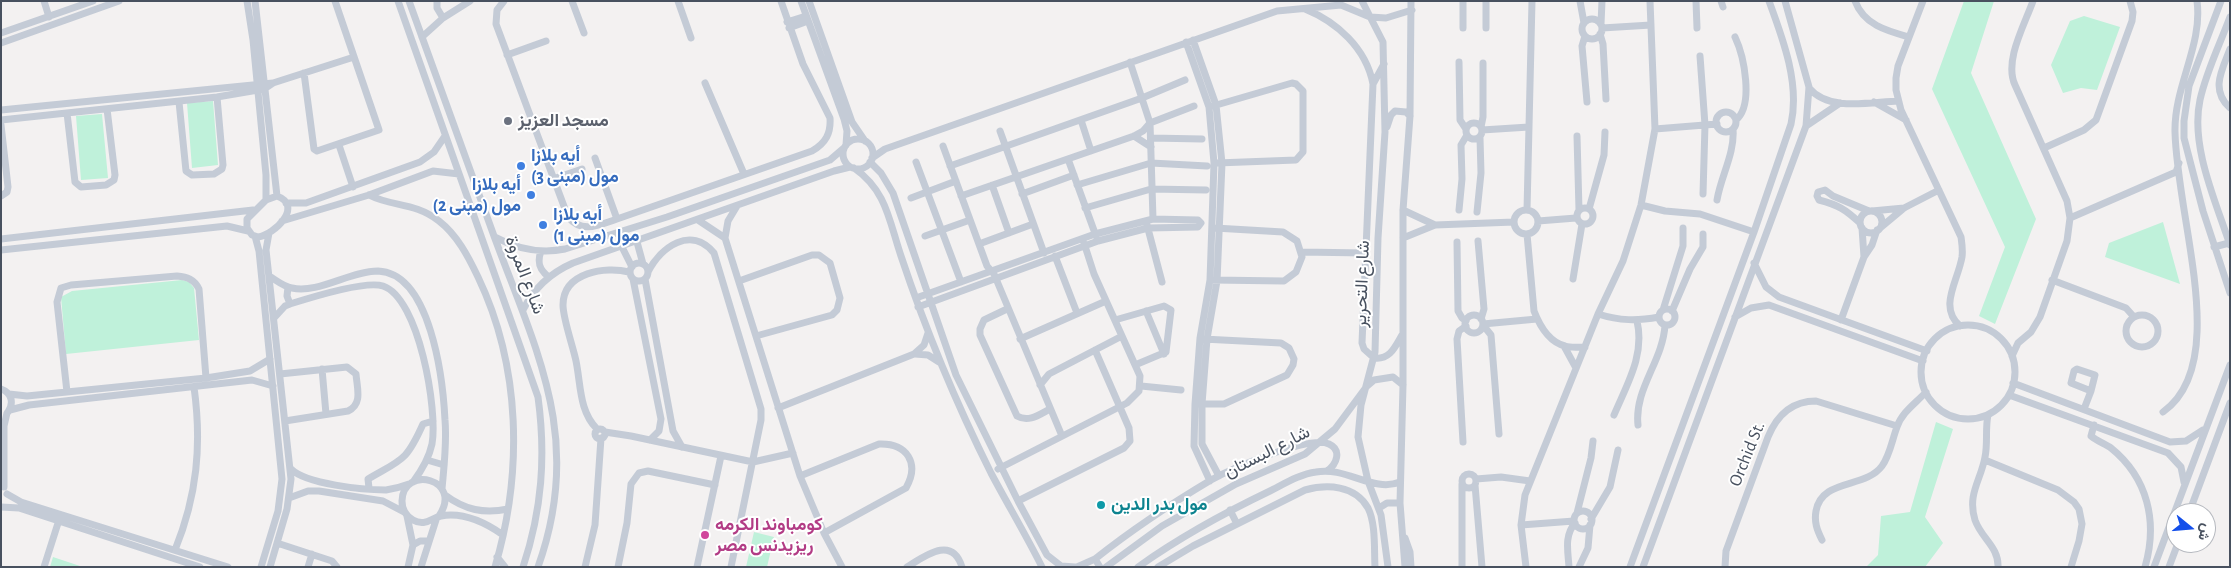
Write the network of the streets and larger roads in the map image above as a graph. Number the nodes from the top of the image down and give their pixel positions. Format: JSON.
{"nodes":[{"id":1,"x":44,"y":1,"type":"edge"},
{"id":2,"x":120,"y":1,"type":"edge"},
{"id":3,"x":247,"y":1,"type":"edge"},
{"id":4,"x":255,"y":1,"type":"edge"},
{"id":5,"x":335,"y":1,"type":"edge"},
{"id":6,"x":398,"y":1,"type":"edge"},
{"id":7,"x":409,"y":1,"type":"edge"},
{"id":8,"x":437,"y":1,"type":"edge"},
{"id":9,"x":470,"y":1,"type":"edge"},
{"id":10,"x":572,"y":1,"type":"edge"},
{"id":11,"x":678,"y":1,"type":"edge"},
{"id":12,"x":781,"y":1,"type":"edge"},
{"id":13,"x":801,"y":1,"type":"edge"},
{"id":14,"x":809,"y":1,"type":"edge"},
{"id":15,"x":1362,"y":1,"type":"edge"},
{"id":16,"x":1411,"y":1,"type":"edge"},
{"id":17,"x":1463,"y":1,"type":"edge"},
{"id":18,"x":1486,"y":1,"type":"edge"},
{"id":19,"x":1532,"y":1,"type":"edge"},
{"id":20,"x":1580,"y":1,"type":"edge"},
{"id":21,"x":1602,"y":1,"type":"edge"},
{"id":22,"x":1650,"y":1,"type":"edge"},
{"id":23,"x":1696,"y":1,"type":"edge"},
{"id":24,"x":1770,"y":1,"type":"edge"},
{"id":25,"x":1785,"y":1,"type":"edge"},
{"id":26,"x":1855,"y":1,"type":"edge"},
{"id":27,"x":1923,"y":1,"type":"edge"},
{"id":28,"x":2130,"y":1,"type":"edge"},
{"id":29,"x":2196,"y":1,"type":"edge"},
{"id":30,"x":2221,"y":1,"type":"edge"},
{"id":31,"x":88,"y":2,"type":"edge"},
{"id":32,"x":2031,"y":2,"type":"edge"},
{"id":33,"x":500,"y":3,"type":"edge"},
{"id":34,"x":1342,"y":3,"type":"edge"},
{"id":35,"x":1302,"y":8,"type":"junction"},
{"id":36,"x":1412,"y":10,"type":"junction"},
{"id":37,"x":1370,"y":17,"type":"junction"},
{"id":38,"x":49,"y":18,"type":"junction"},
{"id":39,"x":443,"y":18,"type":"junction"},
{"id":40,"x":807,"y":18,"type":"junction"},
{"id":41,"x":2230,"y":18,"type":"edge"},
{"id":42,"x":1791,"y":20,"type":"junction"},
{"id":43,"x":1584,"y":23,"type":"junction"},
{"id":44,"x":1778,"y":24,"type":"junction"},
{"id":45,"x":788,"y":25,"type":"junction"},
{"id":46,"x":1651,"y":25,"type":"junction"},
{"id":47,"x":20,"y":27,"type":"junction"},
{"id":48,"x":1463,"y":28,"type":"dead end"},
{"id":49,"x":1486,"y":28,"type":"dead end"},
{"id":50,"x":1697,"y":28,"type":"dead end"},
{"id":51,"x":1601,"y":29,"type":"junction"},
{"id":52,"x":1,"y":33,"type":"edge"},
{"id":53,"x":584,"y":33,"type":"dead end"},
{"id":54,"x":23,"y":36,"type":"junction"},
{"id":55,"x":1585,"y":36,"type":"junction"},
{"id":56,"x":422,"y":37,"type":"junction"},
{"id":57,"x":1735,"y":37,"type":"dead end"},
{"id":58,"x":1909,"y":37,"type":"junction"},
{"id":59,"x":690,"y":38,"type":"dead end"},
{"id":60,"x":546,"y":41,"type":"dead end"},
{"id":61,"x":1190,"y":41,"type":"junction"},
{"id":62,"x":1,"y":43,"type":"edge"},
{"id":63,"x":2230,"y":49,"type":"edge"},
{"id":64,"x":507,"y":55,"type":"junction"},
{"id":65,"x":1700,"y":56,"type":"dead end"},
{"id":66,"x":354,"y":57,"type":"junction"},
{"id":67,"x":1130,"y":62,"type":"junction"},
{"id":68,"x":1385,"y":62,"type":"junction"},
{"id":69,"x":1459,"y":62,"type":"dead end"},
{"id":70,"x":1483,"y":63,"type":"dead end"},
{"id":71,"x":2187,"y":66,"type":"junction"},
{"id":72,"x":2195,"y":69,"type":"junction"},
{"id":73,"x":304,"y":72,"type":"junction"},
{"id":74,"x":1185,"y":80,"type":"dead end"},
{"id":75,"x":705,"y":83,"type":"dead end"},
{"id":76,"x":1373,"y":84,"type":"junction"},
{"id":77,"x":261,"y":86,"type":"junction"},
{"id":78,"x":1808,"y":87,"type":"junction"},
{"id":79,"x":139,"y":96,"type":"junction"},
{"id":80,"x":217,"y":97,"type":"junction"},
{"id":81,"x":1142,"y":98,"type":"junction"},
{"id":82,"x":1606,"y":99,"type":"dead end"},
{"id":83,"x":1898,"y":101,"type":"junction"},
{"id":84,"x":179,"y":102,"type":"junction"},
{"id":85,"x":1587,"y":102,"type":"dead end"},
{"id":86,"x":1874,"y":102,"type":"junction"},
{"id":87,"x":1840,"y":103,"type":"junction"},
{"id":88,"x":140,"y":106,"type":"junction"},
{"id":89,"x":1194,"y":106,"type":"dead end"},
{"id":90,"x":1213,"y":106,"type":"junction"},
{"id":91,"x":31,"y":108,"type":"junction"},
{"id":92,"x":2230,"y":108,"type":"edge"},
{"id":93,"x":107,"y":109,"type":"junction"},
{"id":94,"x":2,"y":110,"type":"edge"},
{"id":95,"x":448,"y":110,"type":"junction"},
{"id":96,"x":67,"y":113,"type":"junction"},
{"id":97,"x":437,"y":115,"type":"junction"},
{"id":98,"x":32,"y":116,"type":"junction"},
{"id":99,"x":1410,"y":116,"type":"junction"},
{"id":100,"x":1,"y":120,"type":"edge"},
{"id":101,"x":1081,"y":120,"type":"junction"},
{"id":102,"x":1736,"y":120,"type":"junction"},
{"id":103,"x":1906,"y":120,"type":"junction"},
{"id":104,"x":1150,"y":124,"type":"junction"},
{"id":105,"x":1717,"y":124,"type":"junction"},
{"id":106,"x":1,"y":125,"type":"edge"},
{"id":107,"x":1706,"y":125,"type":"junction"},
{"id":108,"x":1806,"y":126,"type":"junction"},
{"id":109,"x":854,"y":127,"type":"junction"},
{"id":110,"x":1529,"y":127,"type":"junction"},
{"id":111,"x":1482,"y":128,"type":"junction"},
{"id":112,"x":1655,"y":129,"type":"junction"},
{"id":113,"x":1734,"y":129,"type":"junction"},
{"id":114,"x":847,"y":131,"type":"junction"},
{"id":115,"x":1000,"y":131,"type":"dead end"},
{"id":116,"x":1385,"y":132,"type":"junction"},
{"id":117,"x":1466,"y":132,"type":"junction"},
{"id":118,"x":1605,"y":132,"type":"dead end"},
{"id":119,"x":445,"y":136,"type":"junction"},
{"id":120,"x":1134,"y":136,"type":"junction"},
{"id":121,"x":1577,"y":136,"type":"dead end"},
{"id":122,"x":1151,"y":138,"type":"junction"},
{"id":123,"x":1480,"y":138,"type":"junction"},
{"id":124,"x":1202,"y":139,"type":"dead end"},
{"id":125,"x":865,"y":141,"type":"junction"},
{"id":126,"x":339,"y":145,"type":"junction"},
{"id":127,"x":943,"y":146,"type":"dead end"},
{"id":128,"x":845,"y":147,"type":"junction"},
{"id":129,"x":1006,"y":147,"type":"junction"},
{"id":130,"x":1151,"y":147,"type":"junction"},
{"id":131,"x":2044,"y":148,"type":"junction"},
{"id":132,"x":1091,"y":151,"type":"junction"},
{"id":133,"x":2187,"y":154,"type":"junction"},
{"id":134,"x":595,"y":158,"type":"dead end"},
{"id":135,"x":1068,"y":159,"type":"junction"},
{"id":136,"x":830,"y":160,"type":"junction"},
{"id":137,"x":871,"y":160,"type":"junction"},
{"id":138,"x":2180,"y":160,"type":"junction"},
{"id":139,"x":916,"y":162,"type":"dead end"},
{"id":140,"x":1151,"y":163,"type":"junction"},
{"id":141,"x":1214,"y":164,"type":"junction"},
{"id":142,"x":410,"y":166,"type":"junction"},
{"id":143,"x":950,"y":166,"type":"junction"},
{"id":144,"x":852,"y":167,"type":"junction"},
{"id":145,"x":582,"y":169,"type":"dead end"},
{"id":146,"x":834,"y":170,"type":"junction"},
{"id":147,"x":2176,"y":172,"type":"junction"},
{"id":148,"x":459,"y":174,"type":"junction"},
{"id":149,"x":744,"y":174,"type":"junction"},
{"id":150,"x":1074,"y":175,"type":"junction"},
{"id":151,"x":1016,"y":177,"type":"junction"},
{"id":152,"x":2183,"y":177,"type":"junction"},
{"id":153,"x":413,"y":178,"type":"junction"},
{"id":154,"x":2194,"y":178,"type":"junction"},
{"id":155,"x":553,"y":179,"type":"junction"},
{"id":156,"x":956,"y":181,"type":"junction"},
{"id":157,"x":271,"y":182,"type":"junction"},
{"id":158,"x":992,"y":185,"type":"junction"},
{"id":159,"x":1078,"y":185,"type":"junction"},
{"id":160,"x":353,"y":187,"type":"junction"},
{"id":161,"x":1152,"y":188,"type":"junction"},
{"id":162,"x":1206,"y":190,"type":"dead end"},
{"id":163,"x":1939,"y":190,"type":"junction"},
{"id":164,"x":927,"y":192,"type":"junction"},
{"id":165,"x":1022,"y":194,"type":"junction"},
{"id":166,"x":1703,"y":194,"type":"dead end"},
{"id":167,"x":369,"y":195,"type":"junction"},
{"id":168,"x":1,"y":196,"type":"edge"},
{"id":169,"x":277,"y":196,"type":"junction"},
{"id":170,"x":961,"y":196,"type":"junction"},
{"id":171,"x":912,"y":198,"type":"dead end"},
{"id":172,"x":266,"y":200,"type":"junction"},
{"id":173,"x":1717,"y":200,"type":"dead end"},
{"id":174,"x":286,"y":203,"type":"junction"},
{"id":175,"x":300,"y":204,"type":"junction"},
{"id":176,"x":1641,"y":205,"type":"junction"},
{"id":177,"x":2192,"y":205,"type":"dead end"},
{"id":178,"x":737,"y":206,"type":"junction"},
{"id":179,"x":1085,"y":208,"type":"junction"},
{"id":180,"x":1904,"y":208,"type":"junction"},
{"id":181,"x":1589,"y":209,"type":"junction"},
{"id":182,"x":253,"y":210,"type":"junction"},
{"id":183,"x":1403,"y":210,"type":"junction"},
{"id":184,"x":1459,"y":210,"type":"dead end"},
{"id":185,"x":1527,"y":210,"type":"junction"},
{"id":186,"x":1870,"y":211,"type":"junction"},
{"id":187,"x":1478,"y":212,"type":"dead end"},
{"id":188,"x":229,"y":213,"type":"junction"},
{"id":189,"x":304,"y":214,"type":"junction"},
{"id":190,"x":1578,"y":214,"type":"junction"},
{"id":191,"x":2220,"y":216,"type":"junction"},
{"id":192,"x":667,"y":218,"type":"junction"},
{"id":193,"x":2070,"y":218,"type":"junction"},
{"id":194,"x":617,"y":219,"type":"junction"},
{"id":195,"x":1152,"y":219,"type":"junction"},
{"id":196,"x":698,"y":220,"type":"junction"},
{"id":197,"x":970,"y":220,"type":"junction"},
{"id":198,"x":2206,"y":220,"type":"junction"},
{"id":199,"x":282,"y":221,"type":"junction"},
{"id":200,"x":1538,"y":221,"type":"junction"},
{"id":201,"x":1514,"y":222,"type":"junction"},
{"id":202,"x":1033,"y":224,"type":"junction"},
{"id":203,"x":1582,"y":224,"type":"junction"},
{"id":204,"x":1435,"y":225,"type":"junction"},
{"id":205,"x":1861,"y":225,"type":"junction"},
{"id":206,"x":229,"y":226,"type":"junction"},
{"id":207,"x":1148,"y":228,"type":"junction"},
{"id":208,"x":1157,"y":228,"type":"junction"},
{"id":209,"x":1216,"y":228,"type":"junction"},
{"id":210,"x":1683,"y":228,"type":"dead end"},
{"id":211,"x":671,"y":229,"type":"junction"},
{"id":212,"x":1879,"y":229,"type":"junction"},
{"id":213,"x":904,"y":230,"type":"junction"},
{"id":214,"x":942,"y":230,"type":"junction"},
{"id":215,"x":248,"y":231,"type":"junction"},
{"id":216,"x":1754,"y":232,"type":"junction"},
{"id":217,"x":269,"y":233,"type":"junction"},
{"id":218,"x":1009,"y":233,"type":"junction"},
{"id":219,"x":36,"y":234,"type":"junction"},
{"id":220,"x":893,"y":234,"type":"junction"},
{"id":221,"x":1095,"y":234,"type":"junction"},
{"id":222,"x":1527,"y":234,"type":"junction"},
{"id":223,"x":1703,"y":234,"type":"dead end"},
{"id":224,"x":255,"y":236,"type":"junction"},
{"id":225,"x":925,"y":236,"type":"dead end"},
{"id":226,"x":495,"y":237,"type":"junction"},
{"id":227,"x":1,"y":238,"type":"edge"},
{"id":228,"x":725,"y":238,"type":"junction"},
{"id":229,"x":1367,"y":238,"type":"junction"},
{"id":230,"x":1378,"y":238,"type":"junction"},
{"id":231,"x":1403,"y":238,"type":"junction"},
{"id":232,"x":1098,"y":241,"type":"junction"},
{"id":233,"x":1478,"y":241,"type":"dead end"},
{"id":234,"x":637,"y":242,"type":"junction"},
{"id":235,"x":1084,"y":242,"type":"junction"},
{"id":236,"x":1457,"y":242,"type":"dead end"},
{"id":237,"x":979,"y":244,"type":"junction"},
{"id":238,"x":2229,"y":244,"type":"edge"},
{"id":239,"x":37,"y":246,"type":"junction"},
{"id":240,"x":622,"y":247,"type":"junction"},
{"id":241,"x":2214,"y":247,"type":"junction"},
{"id":242,"x":1,"y":250,"type":"edge"},
{"id":243,"x":262,"y":250,"type":"junction"},
{"id":244,"x":541,"y":251,"type":"junction"},
{"id":245,"x":1302,"y":252,"type":"junction"},
{"id":246,"x":1044,"y":253,"type":"junction"},
{"id":247,"x":1366,"y":253,"type":"junction"},
{"id":248,"x":1055,"y":256,"type":"junction"},
{"id":249,"x":1864,"y":257,"type":"junction"},
{"id":250,"x":1754,"y":263,"type":"junction"},
{"id":251,"x":643,"y":264,"type":"junction"},
{"id":252,"x":630,"y":269,"type":"junction"},
{"id":253,"x":994,"y":274,"type":"junction"},
{"id":254,"x":647,"y":275,"type":"junction"},
{"id":255,"x":269,"y":276,"type":"junction"},
{"id":256,"x":548,"y":277,"type":"junction"},
{"id":257,"x":634,"y":279,"type":"junction"},
{"id":258,"x":1573,"y":279,"type":"dead end"},
{"id":259,"x":1214,"y":280,"type":"junction"},
{"id":260,"x":2052,"y":280,"type":"junction"},
{"id":261,"x":739,"y":281,"type":"junction"},
{"id":262,"x":961,"y":282,"type":"junction"},
{"id":263,"x":1162,"y":282,"type":"dead end"},
{"id":264,"x":288,"y":287,"type":"junction"},
{"id":265,"x":2230,"y":292,"type":"edge"},
{"id":266,"x":927,"y":294,"type":"junction"},
{"id":267,"x":916,"y":298,"type":"junction"},
{"id":268,"x":1106,"y":301,"type":"junction"},
{"id":269,"x":930,"y":303,"type":"junction"},
{"id":270,"x":290,"y":304,"type":"junction"},
{"id":271,"x":918,"y":307,"type":"junction"},
{"id":272,"x":1008,"y":309,"type":"junction"},
{"id":273,"x":523,"y":310,"type":"junction"},
{"id":274,"x":1146,"y":311,"type":"junction"},
{"id":275,"x":1672,"y":312,"type":"junction"},
{"id":276,"x":1077,"y":313,"type":"junction"},
{"id":277,"x":1661,"y":313,"type":"junction"},
{"id":278,"x":1598,"y":314,"type":"junction"},
{"id":279,"x":1950,"y":315,"type":"junction"},
{"id":280,"x":1735,"y":317,"type":"junction"},
{"id":281,"x":2134,"y":317,"type":"junction"},
{"id":282,"x":274,"y":318,"type":"junction"},
{"id":283,"x":1537,"y":319,"type":"junction"},
{"id":284,"x":1115,"y":320,"type":"junction"},
{"id":285,"x":1841,"y":320,"type":"junction"},
{"id":286,"x":1637,"y":321,"type":"junction"},
{"id":287,"x":1466,"y":323,"type":"junction"},
{"id":288,"x":1482,"y":323,"type":"junction"},
{"id":289,"x":1665,"y":325,"type":"junction"},
{"id":290,"x":1960,"y":326,"type":"junction"},
{"id":291,"x":1946,"y":331,"type":"junction"},
{"id":292,"x":928,"y":333,"type":"junction"},
{"id":293,"x":1402,"y":335,"type":"junction"},
{"id":294,"x":756,"y":336,"type":"junction"},
{"id":295,"x":1122,"y":336,"type":"junction"},
{"id":296,"x":1020,"y":339,"type":"junction"},
{"id":297,"x":1203,"y":339,"type":"junction"},
{"id":298,"x":2005,"y":343,"type":"junction"},
{"id":299,"x":2018,"y":343,"type":"junction"},
{"id":300,"x":1564,"y":346,"type":"junction"},
{"id":301,"x":1585,"y":347,"type":"junction"},
{"id":302,"x":1095,"y":350,"type":"junction"},
{"id":303,"x":1926,"y":351,"type":"junction"},
{"id":304,"x":914,"y":354,"type":"junction"},
{"id":305,"x":1164,"y":354,"type":"junction"},
{"id":306,"x":2012,"y":356,"type":"junction"},
{"id":307,"x":659,"y":358,"type":"junction"},
{"id":308,"x":1374,"y":358,"type":"junction"},
{"id":309,"x":270,"y":359,"type":"junction"},
{"id":310,"x":649,"y":359,"type":"junction"},
{"id":311,"x":1923,"y":361,"type":"junction"},
{"id":312,"x":940,"y":362,"type":"junction"},
{"id":313,"x":1135,"y":365,"type":"junction"},
{"id":314,"x":2230,"y":365,"type":"edge"},
{"id":315,"x":322,"y":368,"type":"junction"},
{"id":316,"x":1576,"y":368,"type":"junction"},
{"id":317,"x":254,"y":370,"type":"junction"},
{"id":318,"x":1034,"y":371,"type":"junction"},
{"id":319,"x":280,"y":374,"type":"junction"},
{"id":320,"x":1049,"y":374,"type":"junction"},
{"id":321,"x":206,"y":378,"type":"junction"},
{"id":322,"x":255,"y":380,"type":"junction"},
{"id":323,"x":169,"y":381,"type":"junction"},
{"id":324,"x":1,"y":382,"type":"edge"},
{"id":325,"x":2014,"y":383,"type":"junction"},
{"id":326,"x":1040,"y":385,"type":"junction"},
{"id":327,"x":1403,"y":385,"type":"junction"},
{"id":328,"x":273,"y":386,"type":"junction"},
{"id":329,"x":1141,"y":386,"type":"junction"},
{"id":330,"x":1367,"y":386,"type":"junction"},
{"id":331,"x":194,"y":387,"type":"junction"},
{"id":332,"x":170,"y":390,"type":"junction"},
{"id":333,"x":1181,"y":390,"type":"dead end"},
{"id":334,"x":2091,"y":390,"type":"dead end"},
{"id":335,"x":5,"y":391,"type":"edge"},
{"id":336,"x":67,"y":392,"type":"junction"},
{"id":337,"x":1926,"y":392,"type":"junction"},
{"id":338,"x":550,"y":393,"type":"junction"},
{"id":339,"x":2009,"y":395,"type":"junction"},
{"id":340,"x":538,"y":397,"type":"junction"},
{"id":341,"x":1930,"y":399,"type":"junction"},
{"id":342,"x":2230,"y":403,"type":"edge"},
{"id":343,"x":1198,"y":404,"type":"junction"},
{"id":344,"x":1915,"y":404,"type":"junction"},
{"id":345,"x":2181,"y":404,"type":"dead end"},
{"id":346,"x":1119,"y":407,"type":"junction"},
{"id":347,"x":778,"y":408,"type":"junction"},
{"id":348,"x":1050,"y":409,"type":"junction"},
{"id":349,"x":2084,"y":409,"type":"junction"},
{"id":350,"x":2163,"y":412,"type":"dead end"},
{"id":351,"x":6,"y":413,"type":"edge"},
{"id":352,"x":326,"y":414,"type":"junction"},
{"id":353,"x":1614,"y":415,"type":"dead end"},
{"id":354,"x":1988,"y":415,"type":"junction"},
{"id":355,"x":1978,"y":418,"type":"junction"},
{"id":356,"x":1684,"y":419,"type":"junction"},
{"id":357,"x":285,"y":421,"type":"junction"},
{"id":358,"x":433,"y":421,"type":"junction"},
{"id":359,"x":1696,"y":423,"type":"junction"},
{"id":360,"x":1638,"y":425,"type":"dead end"},
{"id":361,"x":2094,"y":425,"type":"junction"},
{"id":362,"x":1897,"y":426,"type":"junction"},
{"id":363,"x":2206,"y":428,"type":"junction"},
{"id":364,"x":1986,"y":429,"type":"junction"},
{"id":365,"x":1499,"y":434,"type":"dead end"},
{"id":366,"x":603,"y":435,"type":"junction"},
{"id":367,"x":1062,"y":436,"type":"junction"},
{"id":368,"x":650,"y":440,"type":"junction"},
{"id":369,"x":1593,"y":441,"type":"dead end"},
{"id":370,"x":1321,"y":442,"type":"junction"},
{"id":371,"x":1463,"y":442,"type":"dead end"},
{"id":372,"x":1198,"y":445,"type":"junction"},
{"id":373,"x":682,"y":447,"type":"junction"},
{"id":374,"x":1618,"y":450,"type":"dead end"},
{"id":375,"x":280,"y":452,"type":"junction"},
{"id":376,"x":288,"y":452,"type":"junction"},
{"id":377,"x":793,"y":453,"type":"junction"},
{"id":378,"x":722,"y":456,"type":"junction"},
{"id":379,"x":427,"y":460,"type":"junction"},
{"id":380,"x":1985,"y":460,"type":"junction"},
{"id":381,"x":753,"y":462,"type":"junction"},
{"id":382,"x":444,"y":465,"type":"junction"},
{"id":383,"x":1001,"y":467,"type":"junction"},
{"id":384,"x":291,"y":469,"type":"junction"},
{"id":385,"x":1328,"y":471,"type":"junction"},
{"id":386,"x":991,"y":472,"type":"junction"},
{"id":387,"x":800,"y":476,"type":"junction"},
{"id":388,"x":1218,"y":476,"type":"junction"},
{"id":389,"x":306,"y":480,"type":"junction"},
{"id":390,"x":1210,"y":481,"type":"junction"},
{"id":391,"x":1368,"y":481,"type":"junction"},
{"id":392,"x":1530,"y":481,"type":"junction"},
{"id":393,"x":1400,"y":482,"type":"junction"},
{"id":394,"x":1475,"y":482,"type":"junction"},
{"id":395,"x":411,"y":483,"type":"junction"},
{"id":396,"x":1462,"y":484,"type":"junction"},
{"id":397,"x":715,"y":485,"type":"junction"},
{"id":398,"x":2184,"y":486,"type":"junction"},
{"id":399,"x":4,"y":488,"type":"edge"},
{"id":400,"x":369,"y":488,"type":"junction"},
{"id":401,"x":308,"y":491,"type":"junction"},
{"id":402,"x":443,"y":492,"type":"junction"},
{"id":403,"x":290,"y":498,"type":"junction"},
{"id":404,"x":1018,"y":501,"type":"junction"},
{"id":405,"x":1400,"y":503,"type":"junction"},
{"id":406,"x":2193,"y":503,"type":"edge"},
{"id":407,"x":18,"y":504,"type":"junction"},
{"id":408,"x":1,"y":507,"type":"edge"},
{"id":409,"x":1379,"y":508,"type":"junction"},
{"id":410,"x":508,"y":509,"type":"junction"},
{"id":411,"x":1230,"y":510,"type":"junction"},
{"id":412,"x":1578,"y":513,"type":"junction"},
{"id":413,"x":406,"y":514,"type":"junction"},
{"id":414,"x":438,"y":518,"type":"junction"},
{"id":415,"x":59,"y":520,"type":"junction"},
{"id":416,"x":1574,"y":522,"type":"junction"},
{"id":417,"x":1591,"y":522,"type":"junction"},
{"id":418,"x":1236,"y":524,"type":"junction"},
{"id":419,"x":1521,"y":525,"type":"junction"},
{"id":420,"x":824,"y":533,"type":"junction"},
{"id":421,"x":1402,"y":533,"type":"junction"},
{"id":422,"x":503,"y":535,"type":"junction"},
{"id":423,"x":1640,"y":537,"type":"junction"},
{"id":424,"x":1822,"y":540,"type":"dead end"},
{"id":425,"x":429,"y":541,"type":"junction"},
{"id":426,"x":1653,"y":542,"type":"junction"},
{"id":427,"x":277,"y":543,"type":"junction"},
{"id":428,"x":1386,"y":543,"type":"junction"},
{"id":429,"x":1374,"y":545,"type":"junction"},
{"id":430,"x":413,"y":546,"type":"junction"},
{"id":431,"x":152,"y":547,"type":"junction"},
{"id":432,"x":175,"y":550,"type":"junction"},
{"id":433,"x":2174,"y":553,"type":"edge"},
{"id":434,"x":312,"y":554,"type":"junction"},
{"id":435,"x":498,"y":557,"type":"junction"},
{"id":436,"x":1095,"y":559,"type":"junction"},
{"id":437,"x":1051,"y":560,"type":"junction"},
{"id":438,"x":1168,"y":564,"type":"edge"},
{"id":439,"x":260,"y":565,"type":"edge"},
{"id":440,"x":198,"y":566,"type":"edge"},
{"id":441,"x":1062,"y":566,"type":"edge"},
{"id":442,"x":44,"y":567,"type":"edge"},
{"id":443,"x":228,"y":567,"type":"edge"},
{"id":444,"x":270,"y":567,"type":"edge"},
{"id":445,"x":308,"y":567,"type":"edge"},
{"id":446,"x":337,"y":567,"type":"edge"},
{"id":447,"x":408,"y":567,"type":"edge"},
{"id":448,"x":421,"y":567,"type":"edge"},
{"id":449,"x":494,"y":567,"type":"edge"},
{"id":450,"x":505,"y":567,"type":"edge"},
{"id":451,"x":523,"y":567,"type":"edge"},
{"id":452,"x":538,"y":567,"type":"edge"},
{"id":453,"x":586,"y":567,"type":"edge"},
{"id":454,"x":618,"y":567,"type":"edge"},
{"id":455,"x":697,"y":567,"type":"edge"},
{"id":456,"x":731,"y":567,"type":"edge"},
{"id":457,"x":842,"y":567,"type":"edge"},
{"id":458,"x":907,"y":567,"type":"edge"},
{"id":459,"x":962,"y":567,"type":"edge"},
{"id":460,"x":1043,"y":567,"type":"edge"},
{"id":461,"x":1068,"y":567,"type":"edge"},
{"id":462,"x":1076,"y":567,"type":"edge"},
{"id":463,"x":1100,"y":567,"type":"edge"},
{"id":464,"x":1106,"y":567,"type":"edge"},
{"id":465,"x":1138,"y":567,"type":"edge"},
{"id":466,"x":1158,"y":567,"type":"edge"},
{"id":467,"x":1376,"y":567,"type":"edge"},
{"id":468,"x":1388,"y":567,"type":"edge"},
{"id":469,"x":1405,"y":567,"type":"edge"},
{"id":470,"x":1411,"y":567,"type":"edge"},
{"id":471,"x":1462,"y":567,"type":"edge"},
{"id":472,"x":1482,"y":567,"type":"edge"},
{"id":473,"x":1526,"y":567,"type":"edge"},
{"id":474,"x":1570,"y":567,"type":"edge"},
{"id":475,"x":1579,"y":567,"type":"edge"},
{"id":476,"x":1630,"y":567,"type":"edge"},
{"id":477,"x":1643,"y":567,"type":"edge"},
{"id":478,"x":1725,"y":567,"type":"edge"},
{"id":479,"x":1998,"y":567,"type":"edge"},
{"id":480,"x":2071,"y":567,"type":"edge"},
{"id":481,"x":2145,"y":567,"type":"edge"},
{"id":482,"x":2154,"y":567,"type":"edge"},
{"id":483,"x":2169,"y":567,"type":"edge"}],
"edges":[{"from":1,"to":38,"type":"street"},
{"from":2,"to":54,"type":"street"},
{"from":3,"to":77,"type":"street"},
{"from":4,"to":77,"type":"street"},
{"from":5,"to":66,"type":"street"},
{"from":6,"to":97,"type":"street","name":"شارع المروة"},
{"from":7,"to":56,"type":"street","name":"شارع المروة"},
{"from":8,"to":39,"type":"street"},
{"from":9,"to":39,"type":"street"},
{"from":10,"to":53,"type":"street"},
{"from":11,"to":59,"type":"street"},
{"from":12,"to":45,"type":"street"},
{"from":13,"to":40,"type":"street"},
{"from":14,"to":109,"type":"street"},
{"from":15,"to":37,"type":"street","name":"شارع التحرير"},
{"from":16,"to":36,"type":"street"},
{"from":17,"to":48,"type":"street"},
{"from":18,"to":49,"type":"street"},
{"from":19,"to":110,"type":"street"},
{"from":20,"to":43,"type":"street"},
{"from":21,"to":51,"type":"street"},
{"from":22,"to":46,"type":"street"},
{"from":23,"to":50,"type":"street"},
{"from":24,"to":44,"type":"street"},
{"from":25,"to":42,"type":"street"},
{"from":26,"to":58,"type":"street"},
{"from":27,"to":58,"type":"street"},
{"from":28,"to":131,"type":"street"},
{"from":29,"to":71,"type":"street"},
{"from":30,"to":72,"type":"street"},
{"from":31,"to":38,"type":"street"},
{"from":32,"to":131,"type":"street"},
{"from":33,"to":64,"type":"street"},
{"from":34,"to":35,"type":"street"},
{"from":34,"to":37,"type":"street"},
{"from":35,"to":61,"type":"street"},
{"from":35,"to":76,"type":"street"},
{"from":36,"to":37,"type":"street"},
{"from":36,"to":99,"type":"street"},
{"from":37,"to":68,"type":"street","name":"شارع التحرير"},
{"from":38,"to":47,"type":"street"},
{"from":39,"to":56,"type":"street"},
{"from":40,"to":45,"type":"street"},
{"from":40,"to":114,"type":"street"},
{"from":41,"to":191,"type":"street"},
{"from":42,"to":44,"type":"street"},
{"from":42,"to":78,"type":"street"},
{"from":43,"to":51,"type":"street"},
{"from":43,"to":55,"type":"street"},
{"from":44,"to":216,"type":"street"},
{"from":45,"to":149,"type":"street"},
{"from":46,"to":51,"type":"street"},
{"from":46,"to":112,"type":"street"},
{"from":47,"to":52,"type":"street"},
{"from":47,"to":54,"type":"street"},
{"from":51,"to":55,"type":"street"},
{"from":51,"to":82,"type":"street"},
{"from":54,"to":62,"type":"street"},
{"from":55,"to":85,"type":"street"},
{"from":56,"to":95,"type":"street","name":"شارع المروة"},
{"from":57,"to":102,"type":"street"},
{"from":58,"to":83,"type":"street"},
{"from":60,"to":64,"type":"street"},
{"from":61,"to":67,"type":"street"},
{"from":61,"to":90,"type":"street"},
{"from":63,"to":92,"type":"street"},
{"from":64,"to":155,"type":"street"},
{"from":65,"to":107,"type":"street"},
{"from":66,"to":73,"type":"street"},
{"from":66,"to":126,"type":"street"},
{"from":67,"to":81,"type":"street"},
{"from":67,"to":137,"type":"street"},
{"from":68,"to":76,"type":"street"},
{"from":68,"to":116,"type":"street","name":"شارع التحرير"},
{"from":69,"to":117,"type":"street"},
{"from":70,"to":111,"type":"street"},
{"from":71,"to":72,"type":"street"},
{"from":71,"to":138,"type":"street"},
{"from":72,"to":133,"type":"street"},
{"from":73,"to":77,"type":"street"},
{"from":73,"to":126,"type":"street"},
{"from":74,"to":81,"type":"street"},
{"from":75,"to":149,"type":"street"},
{"from":76,"to":229,"type":"street"},
{"from":77,"to":79,"type":"street"},
{"from":77,"to":80,"type":"street"},
{"from":77,"to":157,"type":"street"},
{"from":78,"to":87,"type":"street"},
{"from":78,"to":108,"type":"street"},
{"from":79,"to":88,"type":"street"},
{"from":79,"to":91,"type":"street"},
{"from":80,"to":84,"type":"street"},
{"from":80,"to":84,"type":"street"},
{"from":81,"to":101,"type":"street"},
{"from":81,"to":104,"type":"street"},
{"from":83,"to":86,"type":"street"},
{"from":83,"to":103,"type":"street"},
{"from":84,"to":88,"type":"street"},
{"from":86,"to":87,"type":"street"},
{"from":86,"to":103,"type":"street"},
{"from":87,"to":108,"type":"street"},
{"from":88,"to":93,"type":"street"},
{"from":89,"to":104,"type":"street"},
{"from":90,"to":141,"type":"street"},
{"from":90,"to":141,"type":"street"},
{"from":91,"to":94,"type":"street"},
{"from":91,"to":98,"type":"street"},
{"from":93,"to":96,"type":"street"},
{"from":93,"to":96,"type":"street"},
{"from":95,"to":97,"type":"street"},
{"from":95,"to":226,"type":"street","name":"شارع المروة"},
{"from":96,"to":98,"type":"street"},
{"from":97,"to":119,"type":"street","name":"شارع المروة"},
{"from":98,"to":100,"type":"street"},
{"from":99,"to":116,"type":"street"},
{"from":99,"to":183,"type":"street"},
{"from":101,"to":129,"type":"street"},
{"from":101,"to":132,"type":"street"},
{"from":102,"to":105,"type":"street"},
{"from":102,"to":113,"type":"street"},
{"from":103,"to":163,"type":"street"},
{"from":104,"to":120,"type":"street"},
{"from":104,"to":122,"type":"street"},
{"from":105,"to":107,"type":"street"},
{"from":105,"to":113,"type":"street"},
{"from":106,"to":168,"type":"street"},
{"from":107,"to":112,"type":"street"},
{"from":107,"to":166,"type":"street"},
{"from":108,"to":250,"type":"street"},
{"from":109,"to":114,"type":"street"},
{"from":109,"to":125,"type":"street"},
{"from":110,"to":111,"type":"street"},
{"from":110,"to":185,"type":"street"},
{"from":111,"to":117,"type":"street"},
{"from":111,"to":123,"type":"street"},
{"from":112,"to":176,"type":"street"},
{"from":113,"to":173,"type":"street"},
{"from":114,"to":128,"type":"street"},
{"from":115,"to":129,"type":"street"},
{"from":116,"to":230,"type":"street","name":"شارع التحرير"},
{"from":117,"to":123,"type":"street"},
{"from":117,"to":184,"type":"street"},
{"from":118,"to":181,"type":"street"},
{"from":119,"to":142,"type":"street"},
{"from":119,"to":148,"type":"street","name":"شارع المروة"},
{"from":120,"to":130,"type":"street"},
{"from":120,"to":132,"type":"street"},
{"from":121,"to":190,"type":"street"},
{"from":122,"to":124,"type":"street"},
{"from":122,"to":130,"type":"street"},
{"from":123,"to":187,"type":"street"},
{"from":125,"to":128,"type":"street"},
{"from":125,"to":137,"type":"street"},
{"from":126,"to":160,"type":"street"},
{"from":127,"to":143,"type":"street"},
{"from":128,"to":136,"type":"street"},
{"from":128,"to":144,"type":"street"},
{"from":129,"to":143,"type":"street"},
{"from":129,"to":151,"type":"street"},
{"from":130,"to":140,"type":"street"},
{"from":131,"to":193,"type":"street"},
{"from":132,"to":135,"type":"street"},
{"from":133,"to":138,"type":"street"},
{"from":133,"to":154,"type":"street"},
{"from":134,"to":194,"type":"street"},
{"from":135,"to":150,"type":"street"},
{"from":135,"to":151,"type":"street"},
{"from":136,"to":146,"type":"street"},
{"from":136,"to":192,"type":"street"},
{"from":137,"to":144,"type":"street"},
{"from":137,"to":213,"type":"street"},
{"from":138,"to":147,"type":"street"},
{"from":138,"to":152,"type":"street"},
{"from":139,"to":164,"type":"street"},
{"from":140,"to":141,"type":"street"},
{"from":140,"to":159,"type":"street"},
{"from":140,"to":161,"type":"street"},
{"from":141,"to":209,"type":"street"},
{"from":142,"to":153,"type":"street"},
{"from":142,"to":160,"type":"street"},
{"from":143,"to":156,"type":"street"},
{"from":144,"to":146,"type":"street"},
{"from":144,"to":220,"type":"street"},
{"from":145,"to":155,"type":"street"},
{"from":146,"to":178,"type":"street"},
{"from":147,"to":152,"type":"street"},
{"from":147,"to":193,"type":"street"},
{"from":148,"to":153,"type":"street"},
{"from":148,"to":340,"type":"street","name":"شارع المروة"},
{"from":149,"to":194,"type":"street"},
{"from":150,"to":159,"type":"street"},
{"from":150,"to":165,"type":"street"},
{"from":151,"to":158,"type":"street"},
{"from":151,"to":165,"type":"street"},
{"from":152,"to":154,"type":"street"},
{"from":152,"to":177,"type":"street"},
{"from":153,"to":167,"type":"street"},
{"from":154,"to":198,"type":"street"},
{"from":155,"to":194,"type":"street"},
{"from":156,"to":164,"type":"street"},
{"from":156,"to":170,"type":"street"},
{"from":157,"to":169,"type":"street"},
{"from":157,"to":172,"type":"street"},
{"from":158,"to":170,"type":"street"},
{"from":158,"to":218,"type":"street"},
{"from":159,"to":179,"type":"street"},
{"from":160,"to":175,"type":"street"},
{"from":161,"to":162,"type":"street"},
{"from":161,"to":179,"type":"street"},
{"from":161,"to":195,"type":"street"},
{"from":163,"to":180,"type":"street"},
{"from":163,"to":279,"type":"street"},
{"from":164,"to":171,"type":"street"},
{"from":164,"to":214,"type":"street"},
{"from":165,"to":202,"type":"street"},
{"from":167,"to":189,"type":"street"},
{"from":167,"to":410,"type":"street"},
{"from":169,"to":172,"type":"street"},
{"from":169,"to":174,"type":"street"},
{"from":170,"to":197,"type":"street"},
{"from":172,"to":182,"type":"street"},
{"from":174,"to":175,"type":"street"},
{"from":174,"to":199,"type":"street"},
{"from":175,"to":189,"type":"street"},
{"from":176,"to":216,"type":"street"},
{"from":176,"to":278,"type":"street"},
{"from":178,"to":196,"type":"street"},
{"from":178,"to":228,"type":"street"},
{"from":179,"to":221,"type":"street"},
{"from":180,"to":186,"type":"street"},
{"from":180,"to":212,"type":"street"},
{"from":181,"to":190,"type":"street"},
{"from":181,"to":203,"type":"street"},
{"from":182,"to":188,"type":"street"},
{"from":182,"to":215,"type":"street"},
{"from":183,"to":204,"type":"street"},
{"from":183,"to":231,"type":"street"},
{"from":185,"to":200,"type":"street"},
{"from":185,"to":201,"type":"street"},
{"from":186,"to":205,"type":"street"},
{"from":186,"to":205,"type":"street"},
{"from":186,"to":212,"type":"street"},
{"from":188,"to":206,"type":"street"},
{"from":188,"to":219,"type":"street"},
{"from":189,"to":199,"type":"street"},
{"from":190,"to":200,"type":"street"},
{"from":190,"to":203,"type":"street"},
{"from":191,"to":198,"type":"street"},
{"from":191,"to":238,"type":"street"},
{"from":192,"to":211,"type":"street"},
{"from":192,"to":244,"type":"street"},
{"from":193,"to":260,"type":"street"},
{"from":195,"to":207,"type":"street"},
{"from":195,"to":208,"type":"street"},
{"from":195,"to":208,"type":"street"},
{"from":195,"to":221,"type":"street"},
{"from":196,"to":211,"type":"street"},
{"from":196,"to":228,"type":"street"},
{"from":197,"to":214,"type":"street"},
{"from":197,"to":237,"type":"street"},
{"from":198,"to":241,"type":"street"},
{"from":199,"to":217,"type":"street"},
{"from":200,"to":222,"type":"street"},
{"from":201,"to":204,"type":"street"},
{"from":201,"to":222,"type":"street"},
{"from":202,"to":218,"type":"street"},
{"from":202,"to":246,"type":"street"},
{"from":203,"to":258,"type":"street"},
{"from":204,"to":231,"type":"street"},
{"from":205,"to":212,"type":"street"},
{"from":205,"to":249,"type":"street"},
{"from":206,"to":215,"type":"street"},
{"from":206,"to":239,"type":"street"},
{"from":207,"to":208,"type":"street"},
{"from":207,"to":232,"type":"street"},
{"from":207,"to":263,"type":"street"},
{"from":209,"to":245,"type":"street"},
{"from":209,"to":259,"type":"street"},
{"from":210,"to":277,"type":"street"},
{"from":211,"to":234,"type":"street"},
{"from":212,"to":249,"type":"street"},
{"from":213,"to":220,"type":"street"},
{"from":213,"to":266,"type":"street"},
{"from":214,"to":225,"type":"street"},
{"from":214,"to":262,"type":"street"},
{"from":215,"to":224,"type":"street"},
{"from":216,"to":356,"type":"street"},
{"from":217,"to":224,"type":"street"},
{"from":217,"to":243,"type":"street"},
{"from":218,"to":237,"type":"street"},
{"from":219,"to":227,"type":"street"},
{"from":219,"to":239,"type":"street"},
{"from":220,"to":267,"type":"street"},
{"from":221,"to":232,"type":"street"},
{"from":221,"to":235,"type":"street"},
{"from":222,"to":283,"type":"street"},
{"from":223,"to":275,"type":"street"},
{"from":224,"to":243,"type":"street"},
{"from":226,"to":244,"type":"street"},
{"from":226,"to":273,"type":"street","name":"شارع المروة"},
{"from":228,"to":261,"type":"street"},
{"from":229,"to":230,"type":"street"},
{"from":229,"to":247,"type":"street"},
{"from":230,"to":308,"type":"street","name":"شارع التحرير"},
{"from":231,"to":293,"type":"street"},
{"from":232,"to":235,"type":"street"},
{"from":233,"to":288,"type":"street"},
{"from":234,"to":240,"type":"street"},
{"from":234,"to":251,"type":"street"},
{"from":235,"to":246,"type":"street"},
{"from":235,"to":248,"type":"street"},
{"from":235,"to":268,"type":"street"},
{"from":236,"to":287,"type":"street"},
{"from":237,"to":253,"type":"street"},
{"from":238,"to":241,"type":"street"},
{"from":239,"to":242,"type":"street"},
{"from":240,"to":252,"type":"street"},
{"from":240,"to":256,"type":"street"},
{"from":241,"to":265,"type":"street"},
{"from":243,"to":255,"type":"street"},
{"from":243,"to":309,"type":"street"},
{"from":244,"to":256,"type":"street"},
{"from":245,"to":247,"type":"street"},
{"from":245,"to":259,"type":"street"},
{"from":246,"to":253,"type":"street"},
{"from":247,"to":308,"type":"street"},
{"from":248,"to":253,"type":"street"},
{"from":248,"to":276,"type":"street"},
{"from":249,"to":285,"type":"street"},
{"from":250,"to":280,"type":"street"},
{"from":250,"to":285,"type":"street"},
{"from":251,"to":252,"type":"street"},
{"from":251,"to":254,"type":"street"},
{"from":252,"to":257,"type":"street"},
{"from":252,"to":366,"type":"street"},
{"from":253,"to":262,"type":"street"},
{"from":253,"to":269,"type":"street"},
{"from":253,"to":272,"type":"street"},
{"from":254,"to":257,"type":"street"},
{"from":254,"to":307,"type":"street"},
{"from":254,"to":381,"type":"street"},
{"from":255,"to":264,"type":"street"},
{"from":255,"to":282,"type":"street"},
{"from":256,"to":273,"type":"street"},
{"from":257,"to":310,"type":"street"},
{"from":259,"to":297,"type":"street"},
{"from":260,"to":281,"type":"street"},
{"from":260,"to":299,"type":"street"},
{"from":261,"to":294,"type":"street"},
{"from":261,"to":294,"type":"street"},
{"from":262,"to":266,"type":"street"},
{"from":264,"to":270,"type":"street"},
{"from":264,"to":382,"type":"street"},
{"from":266,"to":267,"type":"street"},
{"from":266,"to":269,"type":"street"},
{"from":267,"to":271,"type":"street"},
{"from":268,"to":276,"type":"street"},
{"from":268,"to":284,"type":"street"},
{"from":269,"to":271,"type":"street"},
{"from":269,"to":383,"type":"street"},
{"from":270,"to":282,"type":"street"},
{"from":270,"to":358,"type":"street"},
{"from":271,"to":292,"type":"street"},
{"from":272,"to":296,"type":"street"},
{"from":272,"to":348,"type":"street"},
{"from":273,"to":338,"type":"street","name":"شارع المروة"},
{"from":274,"to":284,"type":"street"},
{"from":274,"to":305,"type":"street"},
{"from":274,"to":305,"type":"street"},
{"from":275,"to":277,"type":"street"},
{"from":275,"to":289,"type":"street"},
{"from":276,"to":296,"type":"street"},
{"from":277,"to":286,"type":"street"},
{"from":277,"to":289,"type":"street"},
{"from":278,"to":286,"type":"street"},
{"from":278,"to":301,"type":"street"},
{"from":279,"to":290,"type":"street"},
{"from":279,"to":291,"type":"street"},
{"from":280,"to":311,"type":"street"},
{"from":280,"to":359,"type":"street"},
{"from":281,"to":281,"type":"street"},
{"from":282,"to":319,"type":"street"},
{"from":283,"to":288,"type":"street"},
{"from":283,"to":300,"type":"street"},
{"from":284,"to":295,"type":"street"},
{"from":285,"to":303,"type":"street"},
{"from":286,"to":353,"type":"street"},
{"from":287,"to":288,"type":"street"},
{"from":287,"to":288,"type":"street"},
{"from":287,"to":371,"type":"street"},
{"from":288,"to":365,"type":"street"},
{"from":289,"to":360,"type":"street"},
{"from":290,"to":291,"type":"street"},
{"from":290,"to":298,"type":"street"},
{"from":291,"to":303,"type":"street"},
{"from":292,"to":304,"type":"street"},
{"from":292,"to":312,"type":"street"},
{"from":293,"to":308,"type":"street"},
{"from":293,"to":327,"type":"street"},
{"from":294,"to":347,"type":"street"},
{"from":295,"to":302,"type":"street"},
{"from":295,"to":313,"type":"street"},
{"from":296,"to":318,"type":"street"},
{"from":297,"to":343,"type":"street"},
{"from":297,"to":343,"type":"street"},
{"from":298,"to":299,"type":"street"},
{"from":298,"to":306,"type":"street"},
{"from":299,"to":306,"type":"street"},
{"from":300,"to":301,"type":"street"},
{"from":300,"to":316,"type":"street"},
{"from":301,"to":316,"type":"street"},
{"from":302,"to":320,"type":"street"},
{"from":302,"to":346,"type":"street"},
{"from":303,"to":311,"type":"street"},
{"from":304,"to":312,"type":"street"},
{"from":304,"to":347,"type":"street"},
{"from":305,"to":313,"type":"street"},
{"from":306,"to":325,"type":"street"},
{"from":307,"to":310,"type":"street"},
{"from":307,"to":373,"type":"street"},
{"from":308,"to":330,"type":"street","name":"شارع التحرير"},
{"from":309,"to":317,"type":"street"},
{"from":309,"to":328,"type":"street"},
{"from":310,"to":368,"type":"street"},
{"from":311,"to":337,"type":"street"},
{"from":312,"to":386,"type":"street"},
{"from":313,"to":329,"type":"street"},
{"from":314,"to":363,"type":"street"},
{"from":315,"to":319,"type":"street"},
{"from":315,"to":352,"type":"street"},
{"from":315,"to":352,"type":"street"},
{"from":316,"to":392,"type":"street"},
{"from":317,"to":321,"type":"street"},
{"from":317,"to":322,"type":"street"},
{"from":318,"to":320,"type":"street"},
{"from":318,"to":326,"type":"street"},
{"from":319,"to":357,"type":"street"},
{"from":320,"to":326,"type":"street"},
{"from":321,"to":323,"type":"street"},
{"from":321,"to":336,"type":"street"},
{"from":322,"to":328,"type":"street"},
{"from":322,"to":331,"type":"street"},
{"from":323,"to":332,"type":"street"},
{"from":323,"to":336,"type":"street"},
{"from":324,"to":335,"type":"street"},
{"from":325,"to":339,"type":"street"},
{"from":325,"to":349,"type":"street"},
{"from":326,"to":348,"type":"street"},
{"from":327,"to":330,"type":"street"},
{"from":327,"to":393,"type":"street"},
{"from":328,"to":375,"type":"street"},
{"from":329,"to":333,"type":"street"},
{"from":329,"to":346,"type":"street"},
{"from":330,"to":370,"type":"street","name":"شارع البستان"},
{"from":330,"to":391,"type":"street","name":"شارع التحرير"},
{"from":331,"to":332,"type":"street"},
{"from":331,"to":432,"type":"street"},
{"from":332,"to":351,"type":"street"},
{"from":334,"to":349,"type":"street"},
{"from":335,"to":336,"type":"street"},
{"from":335,"to":351,"type":"street"},
{"from":337,"to":341,"type":"street"},
{"from":337,"to":344,"type":"street"},
{"from":338,"to":340,"type":"street"},
{"from":338,"to":452,"type":"street","name":"شارع المروة"},
{"from":339,"to":354,"type":"street"},
{"from":339,"to":361,"type":"street"},
{"from":340,"to":451,"type":"street","name":"شارع المروة"},
{"from":341,"to":344,"type":"street"},
{"from":341,"to":355,"type":"street"},
{"from":342,"to":406,"type":"street"},
{"from":343,"to":372,"type":"street"},
{"from":344,"to":362,"type":"street"},
{"from":345,"to":350,"type":"street"},
{"from":346,"to":367,"type":"street"},
{"from":346,"to":404,"type":"street"},
{"from":347,"to":377,"type":"street"},
{"from":348,"to":367,"type":"street"},
{"from":349,"to":363,"type":"street"},
{"from":351,"to":399,"type":"street"},
{"from":352,"to":357,"type":"street"},
{"from":354,"to":355,"type":"street"},
{"from":354,"to":364,"type":"street"},
{"from":355,"to":364,"type":"street"},
{"from":356,"to":359,"type":"street"},
{"from":356,"to":423,"type":"street"},
{"from":357,"to":376,"type":"street"},
{"from":358,"to":379,"type":"street"},
{"from":358,"to":400,"type":"street"},
{"from":359,"to":426,"type":"street"},
{"from":361,"to":398,"type":"street"},
{"from":361,"to":481,"type":"street"},
{"from":362,"to":424,"type":"street"},
{"from":362,"to":478,"type":"street","name":"Orchid St."},
{"from":363,"to":398,"type":"street"},
{"from":364,"to":380,"type":"street"},
{"from":366,"to":368,"type":"street"},
{"from":366,"to":453,"type":"street"},
{"from":367,"to":383,"type":"street"},
{"from":368,"to":373,"type":"street"},
{"from":369,"to":412,"type":"street"},
{"from":370,"to":385,"type":"street"},
{"from":370,"to":388,"type":"street"},
{"from":370,"to":464,"type":"street","name":"شارع البستان"},
{"from":372,"to":388,"type":"street"},
{"from":372,"to":390,"type":"street"},
{"from":373,"to":378,"type":"street"},
{"from":374,"to":417,"type":"street"},
{"from":375,"to":376,"type":"street"},
{"from":375,"to":439,"type":"street"},
{"from":376,"to":384,"type":"street"},
{"from":377,"to":381,"type":"street"},
{"from":377,"to":387,"type":"street"},
{"from":378,"to":381,"type":"street"},
{"from":378,"to":397,"type":"street"},
{"from":379,"to":382,"type":"street"},
{"from":379,"to":395,"type":"street"},
{"from":380,"to":479,"type":"street"},
{"from":380,"to":480,"type":"street"},
{"from":381,"to":456,"type":"street"},
{"from":382,"to":402,"type":"street"},
{"from":383,"to":386,"type":"street"},
{"from":383,"to":404,"type":"street"},
{"from":384,"to":389,"type":"street"},
{"from":384,"to":403,"type":"street"},
{"from":385,"to":391,"type":"street","name":"شارع البستان"},
{"from":385,"to":411,"type":"street","name":"شارع البستان"},
{"from":386,"to":460,"type":"street"},
{"from":387,"to":420,"type":"street"},
{"from":387,"to":420,"type":"street"},
{"from":388,"to":390,"type":"street"},
{"from":389,"to":400,"type":"street"},
{"from":389,"to":401,"type":"street"},
{"from":390,"to":436,"type":"street"},
{"from":391,"to":393,"type":"street","name":"شارع البستان"},
{"from":391,"to":409,"type":"street","name":"شارع التحرير"},
{"from":392,"to":394,"type":"street"},
{"from":392,"to":419,"type":"street"},
{"from":393,"to":405,"type":"street"},
{"from":394,"to":396,"type":"street"},
{"from":394,"to":396,"type":"street"},
{"from":394,"to":472,"type":"street"},
{"from":395,"to":400,"type":"street"},
{"from":395,"to":402,"type":"street"},
{"from":395,"to":413,"type":"street"},
{"from":396,"to":471,"type":"street"},
{"from":397,"to":454,"type":"street"},
{"from":397,"to":455,"type":"street"},
{"from":398,"to":482,"type":"street"},
{"from":399,"to":407,"type":"street"},
{"from":399,"to":408,"type":"street"},
{"from":401,"to":403,"type":"street"},
{"from":401,"to":413,"type":"street"},
{"from":402,"to":410,"type":"street"},
{"from":402,"to":414,"type":"street"},
{"from":403,"to":427,"type":"street"},
{"from":404,"to":437,"type":"street"},
{"from":405,"to":409,"type":"street"},
{"from":405,"to":421,"type":"street"},
{"from":407,"to":408,"type":"street"},
{"from":407,"to":415,"type":"street"},
{"from":407,"to":431,"type":"street"},
{"from":409,"to":428,"type":"street","name":"شارع التحرير"},
{"from":410,"to":422,"type":"street"},
{"from":411,"to":418,"type":"street"},
{"from":411,"to":465,"type":"street","name":"شارع البستان"},
{"from":412,"to":416,"type":"street"},
{"from":412,"to":417,"type":"street"},
{"from":413,"to":414,"type":"street"},
{"from":413,"to":430,"type":"street"},
{"from":414,"to":422,"type":"street"},
{"from":414,"to":425,"type":"street"},
{"from":415,"to":431,"type":"street"},
{"from":415,"to":442,"type":"street"},
{"from":416,"to":417,"type":"street"},
{"from":416,"to":419,"type":"street"},
{"from":416,"to":474,"type":"street"},
{"from":417,"to":475,"type":"street"},
{"from":418,"to":429,"type":"street"},
{"from":418,"to":438,"type":"street"},
{"from":419,"to":473,"type":"street"},
{"from":420,"to":457,"type":"street"},
{"from":421,"to":469,"type":"street"},
{"from":421,"to":470,"type":"street"},
{"from":422,"to":435,"type":"street"},
{"from":423,"to":426,"type":"street"},
{"from":423,"to":476,"type":"street"},
{"from":425,"to":430,"type":"street"},
{"from":425,"to":448,"type":"street"},
{"from":426,"to":477,"type":"street"},
{"from":427,"to":434,"type":"street"},
{"from":427,"to":444,"type":"street"},
{"from":428,"to":429,"type":"street"},
{"from":428,"to":468,"type":"street","name":"شارع التحرير"},
{"from":429,"to":467,"type":"street"},
{"from":430,"to":447,"type":"street"},
{"from":431,"to":432,"type":"street"},
{"from":431,"to":440,"type":"street"},
{"from":432,"to":443,"type":"street"},
{"from":433,"to":483,"type":"street"},
{"from":434,"to":445,"type":"street"},
{"from":434,"to":446,"type":"street"},
{"from":435,"to":449,"type":"street"},
{"from":435,"to":450,"type":"street"},
{"from":436,"to":462,"type":"street"},
{"from":436,"to":463,"type":"street"},
{"from":437,"to":441,"type":"street"},
{"from":437,"to":460,"type":"street"},
{"from":438,"to":466,"type":"street"},
{"from":441,"to":461,"type":"street"},
{"from":458,"to":459,"type":"street"},
{"from":461,"to":462,"type":"street"}]}
